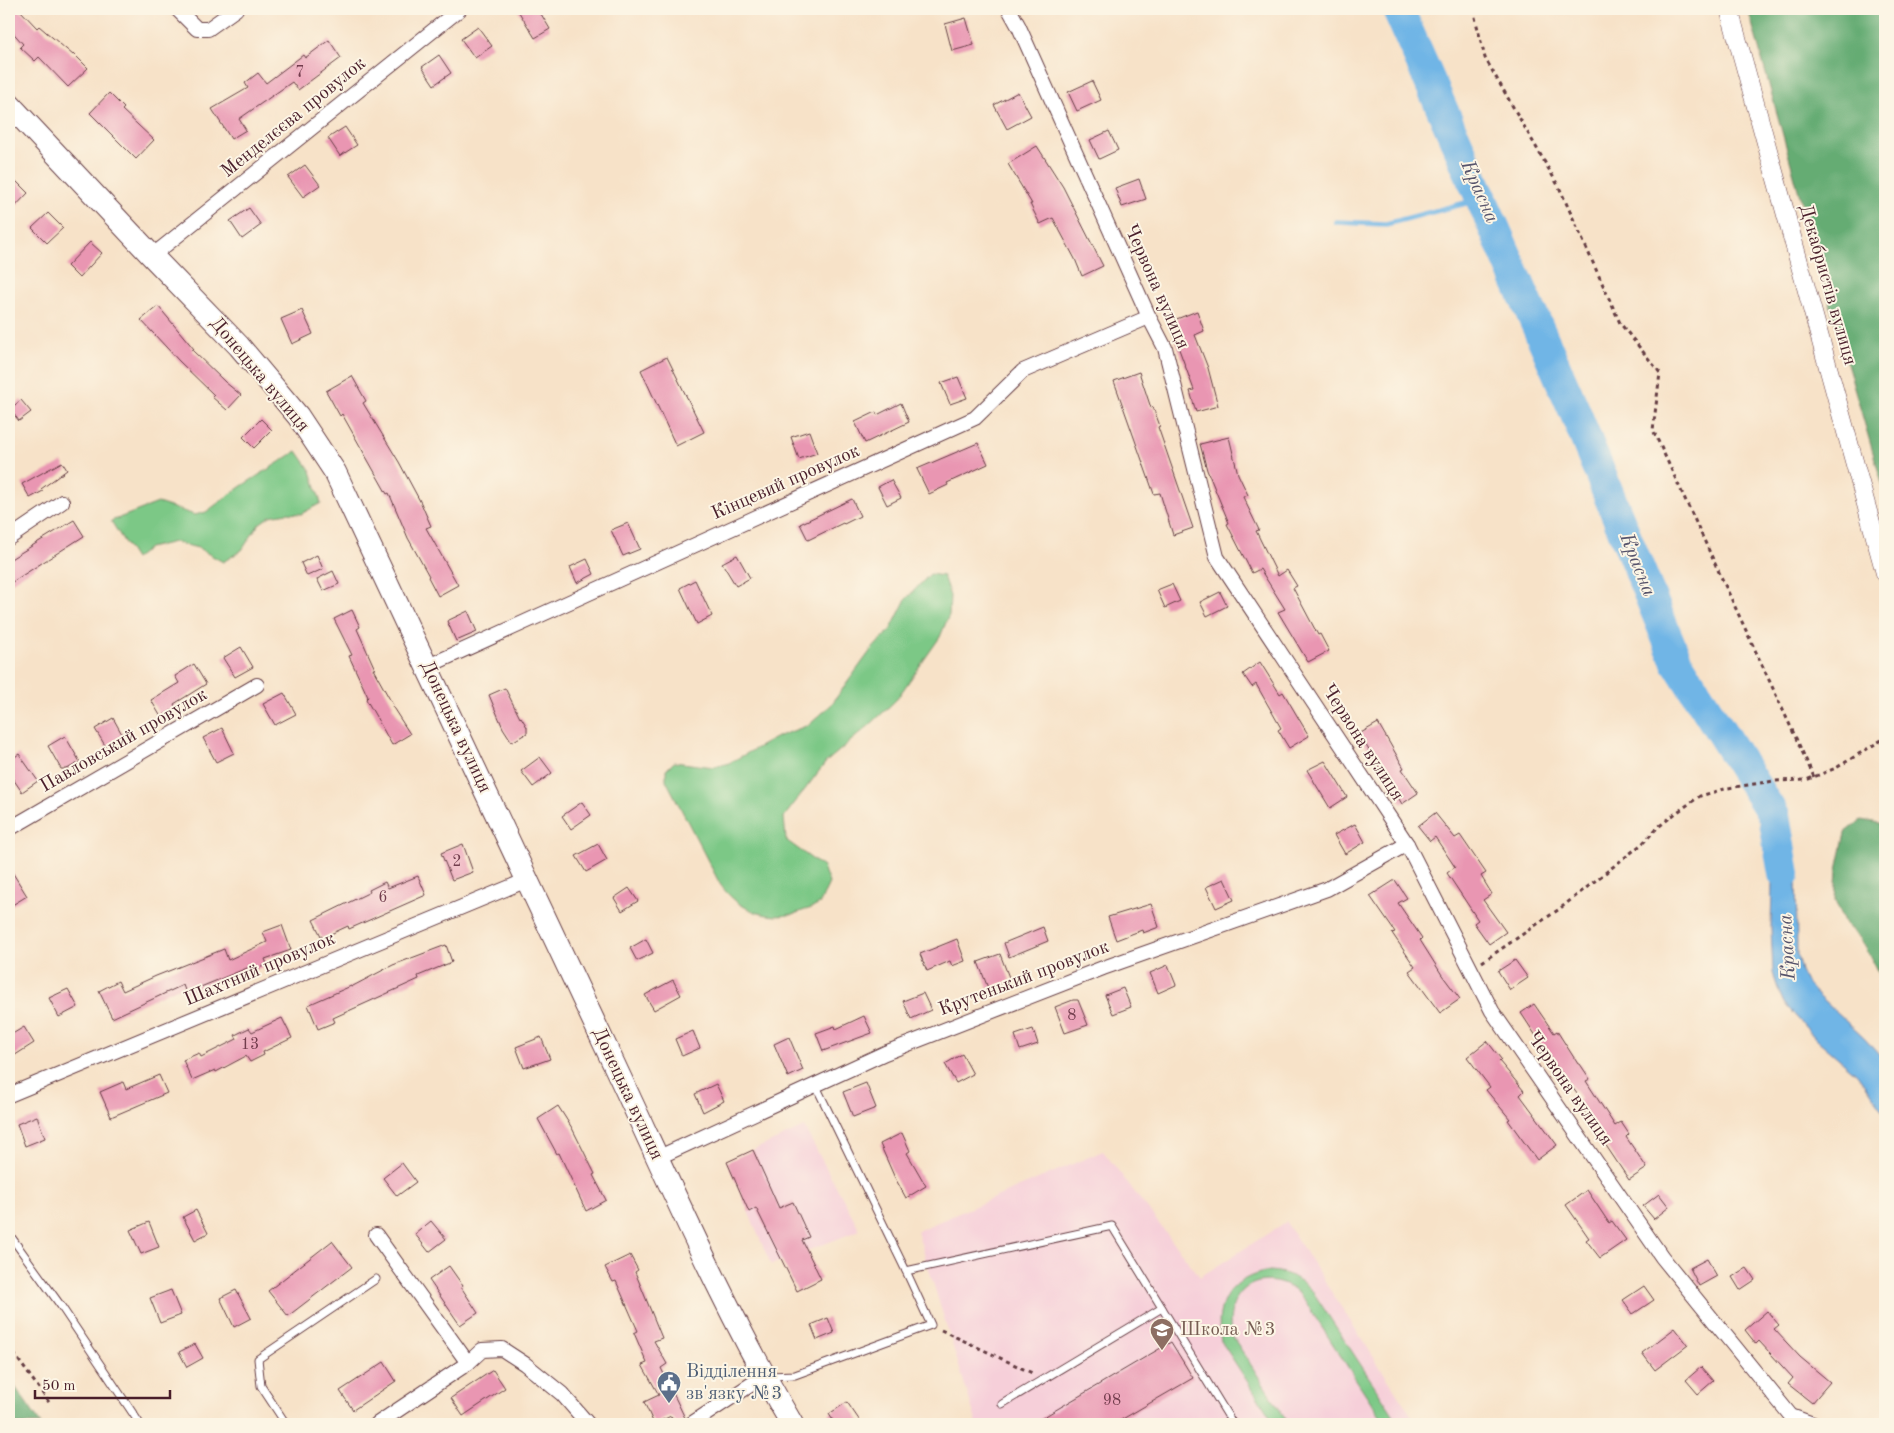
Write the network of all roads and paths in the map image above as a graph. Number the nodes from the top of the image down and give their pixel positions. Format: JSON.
{"nodes":[{"id":1,"x":176,"y":9,"type":"edge"},
{"id":2,"x":236,"y":9,"type":"edge"},
{"id":3,"x":460,"y":9,"type":"edge"},
{"id":4,"x":1009,"y":9,"type":"edge"},
{"id":5,"x":1472,"y":9,"type":"edge"},
{"id":6,"x":1729,"y":9,"type":"edge"},
{"id":7,"x":9,"y":104,"type":"edge"},
{"id":8,"x":152,"y":256,"type":"junction"},
{"id":9,"x":1150,"y":317,"type":"junction"},
{"id":10,"x":62,"y":502,"type":"dead end"},
{"id":11,"x":9,"y":538,"type":"edge"},
{"id":12,"x":1885,"y":573,"type":"edge"},
{"id":13,"x":426,"y":667,"type":"junction"},
{"id":14,"x":257,"y":685,"type":"dead end"},
{"id":15,"x":1885,"y":738,"type":"edge"},
{"id":16,"x":1814,"y":777,"type":"junction"},
{"id":17,"x":9,"y":829,"type":"edge"},
{"id":18,"x":1406,"y":844,"type":"junction"},
{"id":19,"x":527,"y":880,"type":"junction"},
{"id":20,"x":1471,"y":969,"type":"junction"},
{"id":21,"x":816,"y":1086,"type":"junction"},
{"id":22,"x":9,"y":1095,"type":"edge"},
{"id":23,"x":657,"y":1158,"type":"junction"},
{"id":24,"x":9,"y":1234,"type":"edge"},
{"id":25,"x":376,"y":1235,"type":"dead end"},
{"id":26,"x":906,"y":1270,"type":"junction"},
{"id":27,"x":376,"y":1279,"type":"dead end"},
{"id":28,"x":1162,"y":1308,"type":"junction"},
{"id":29,"x":931,"y":1325,"type":"junction"},
{"id":30,"x":9,"y":1346,"type":"edge"},
{"id":31,"x":468,"y":1363,"type":"junction"},
{"id":32,"x":764,"y":1376,"type":"junction"},
{"id":33,"x":1044,"y":1379,"type":"junction"},
{"id":34,"x":1002,"y":1404,"type":"dead end"},
{"id":35,"x":51,"y":1405,"type":"dead end"},
{"id":36,"x":1806,"y":1423,"type":"edge"},
{"id":37,"x":140,"y":1424,"type":"edge"},
{"id":38,"x":286,"y":1424,"type":"edge"},
{"id":39,"x":377,"y":1424,"type":"edge"},
{"id":40,"x":588,"y":1424,"type":"edge"},
{"id":41,"x":691,"y":1424,"type":"edge"},
{"id":42,"x":792,"y":1424,"type":"edge"},
{"id":43,"x":1233,"y":1424,"type":"edge"}],
"edges":[{"from":1,"to":2,"type":"street"},
{"from":3,"to":8,"type":"street","name":"Менделєєва провулок"},
{"from":4,"to":9,"type":"street","name":"Червона вулиця"},
{"from":5,"to":16,"type":"path"},
{"from":6,"to":12,"type":"street","name":"Декабристів вулиця"},
{"from":7,"to":8,"type":"main road","name":"Донецька вулиця"},
{"from":8,"to":13,"type":"main road","name":"Донецька вулиця"},
{"from":9,"to":13,"type":"street","name":"Кінцевий провулок"},
{"from":9,"to":18,"type":"street","name":"Червона вулиця"},
{"from":10,"to":11,"type":"street"},
{"from":13,"to":19,"type":"main road","name":"Донецька вулиця"},
{"from":14,"to":17,"type":"street","name":"Павловський провулок"},
{"from":15,"to":16,"type":"path"},
{"from":16,"to":20,"type":"path"},
{"from":18,"to":20,"type":"street","name":"Червона вулиця"},
{"from":18,"to":21,"type":"street","name":"Крутенький провулок"},
{"from":19,"to":22,"type":"street","name":"Шахтний провулок"},
{"from":19,"to":23,"type":"main road","name":"Донецька вулиця"},
{"from":20,"to":36,"type":"street","name":"Червона вулиця"},
{"from":21,"to":23,"type":"street","name":"Крутенький провулок"},
{"from":21,"to":26,"type":"lane"},
{"from":23,"to":32,"type":"main road","name":"Донецька вулиця"},
{"from":24,"to":37,"type":"lane"},
{"from":25,"to":31,"type":"street"},
{"from":26,"to":28,"type":"lane"},
{"from":26,"to":29,"type":"lane"},
{"from":27,"to":38,"type":"lane"},
{"from":28,"to":33,"type":"lane"},
{"from":28,"to":43,"type":"lane"},
{"from":29,"to":32,"type":"lane"},
{"from":29,"to":33,"type":"path"},
{"from":30,"to":35,"type":"path"},
{"from":31,"to":39,"type":"street"},
{"from":31,"to":40,"type":"street"},
{"from":32,"to":41,"type":"street"},
{"from":32,"to":42,"type":"main road","name":"Донецька вулиця"},
{"from":33,"to":34,"type":"lane"}]}
